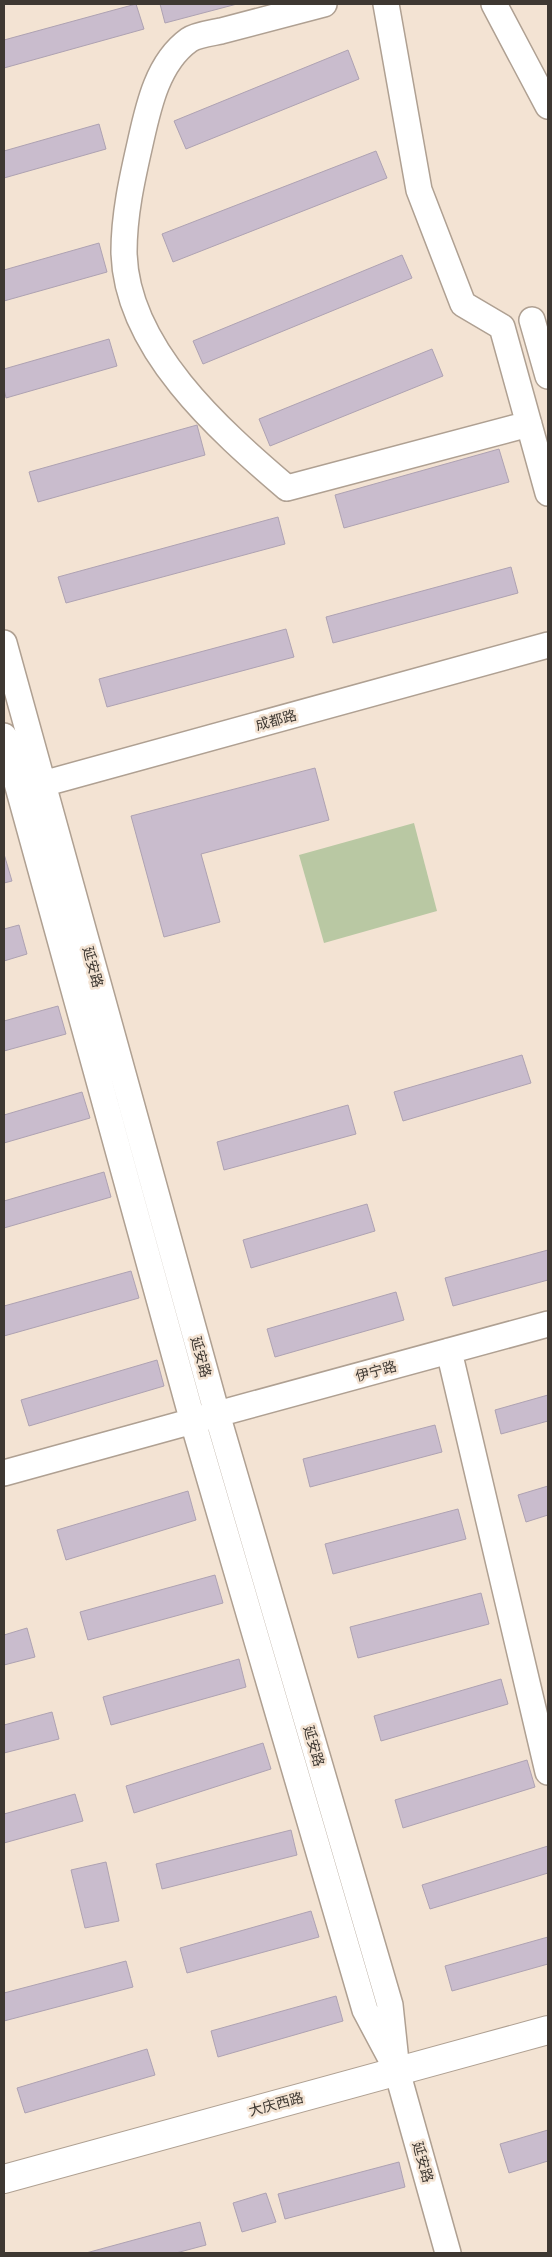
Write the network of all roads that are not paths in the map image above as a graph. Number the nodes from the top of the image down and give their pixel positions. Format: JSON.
{"nodes":[{"id":1,"x":324,"y":4,"type":"edge"},
{"id":2,"x":386,"y":4,"type":"edge"},
{"id":3,"x":494,"y":4,"type":"edge"},
{"id":4,"x":548,"y":106,"type":"edge"},
{"id":5,"x":540,"y":313,"type":"edge"},
{"id":6,"x":502,"y":327,"type":"junction"},
{"id":7,"x":548,"y":376,"type":"edge"},
{"id":8,"x":529,"y":424,"type":"junction"},
{"id":9,"x":548,"y":493,"type":"edge"},
{"id":10,"x":4,"y":643,"type":"edge"},
{"id":11,"x":548,"y":645,"type":"edge"},
{"id":12,"x":4,"y":736,"type":"edge"},
{"id":13,"x":43,"y":784,"type":"junction"},
{"id":14,"x":11,"y":793,"type":"edge"},
{"id":15,"x":548,"y":1324,"type":"edge"},
{"id":16,"x":449,"y":1351,"type":"junction"},
{"id":17,"x":201,"y":1419,"type":"junction"},
{"id":18,"x":4,"y":1473,"type":"edge"},
{"id":19,"x":548,"y":1772,"type":"edge"},
{"id":20,"x":548,"y":2030,"type":"edge"},
{"id":21,"x":397,"y":2070,"type":"junction"},
{"id":22,"x":4,"y":2179,"type":"edge"},
{"id":23,"x":448,"y":2253,"type":"edge"}],
"edges":[{"from":1,"to":8,"type":"street"},
{"from":2,"to":6,"type":"street"},
{"from":3,"to":4,"type":"street"},
{"from":5,"to":6,"type":"street"},
{"from":5,"to":7,"type":"street"},
{"from":6,"to":8,"type":"street"},
{"from":8,"to":9,"type":"street"},
{"from":10,"to":13,"type":"street","name":"延安路"},
{"from":11,"to":13,"type":"street","name":"成都路"},
{"from":12,"to":14,"type":"street","name":"延安路"},
{"from":13,"to":14,"type":"street","name":"成都路"},
{"from":13,"to":17,"type":"street","name":"延安路"},
{"from":14,"to":21,"type":"street","name":"延安路"},
{"from":15,"to":16,"type":"street","name":"伊宁路"},
{"from":16,"to":17,"type":"street","name":"伊宁路"},
{"from":16,"to":19,"type":"street"},
{"from":17,"to":18,"type":"street","name":"伊宁路"},
{"from":17,"to":21,"type":"street","name":"延安路"},
{"from":20,"to":21,"type":"main road","name":"大庆西路"},
{"from":21,"to":22,"type":"main road","name":"大庆西路"},
{"from":21,"to":23,"type":"street","name":"延安路"}]}
